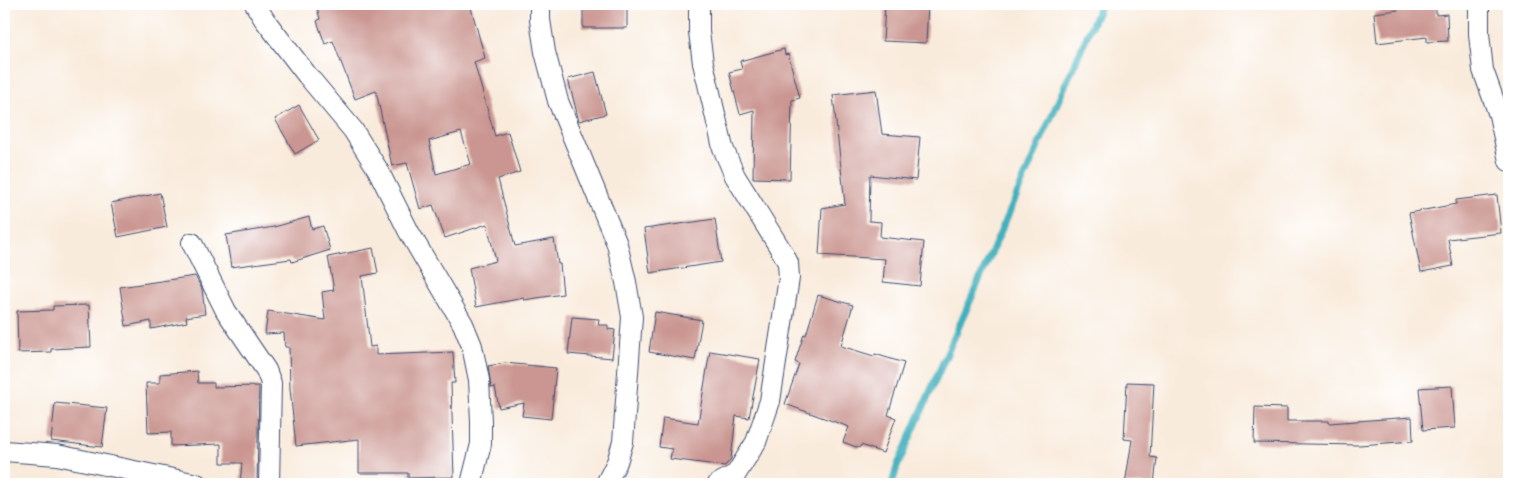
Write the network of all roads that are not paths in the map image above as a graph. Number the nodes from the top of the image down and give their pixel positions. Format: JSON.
{"nodes":[{"id":1,"x":255,"y":4,"type":"edge"},
{"id":2,"x":540,"y":4,"type":"edge"},
{"id":3,"x":699,"y":4,"type":"edge"},
{"id":4,"x":1479,"y":4,"type":"edge"},
{"id":5,"x":1509,"y":161,"type":"edge"},
{"id":6,"x":192,"y":243,"type":"dead end"},
{"id":7,"x":4,"y":451,"type":"edge"},
{"id":8,"x":197,"y":484,"type":"edge"},
{"id":9,"x":269,"y":484,"type":"edge"},
{"id":10,"x":471,"y":484,"type":"edge"},
{"id":11,"x":606,"y":484,"type":"edge"},
{"id":12,"x":718,"y":484,"type":"edge"}],
"edges":[{"from":1,"to":10,"type":"street"},
{"from":2,"to":11,"type":"street"},
{"from":3,"to":12,"type":"street"},
{"from":4,"to":5,"type":"street"},
{"from":6,"to":9,"type":"street"},
{"from":7,"to":8,"type":"street"}]}
